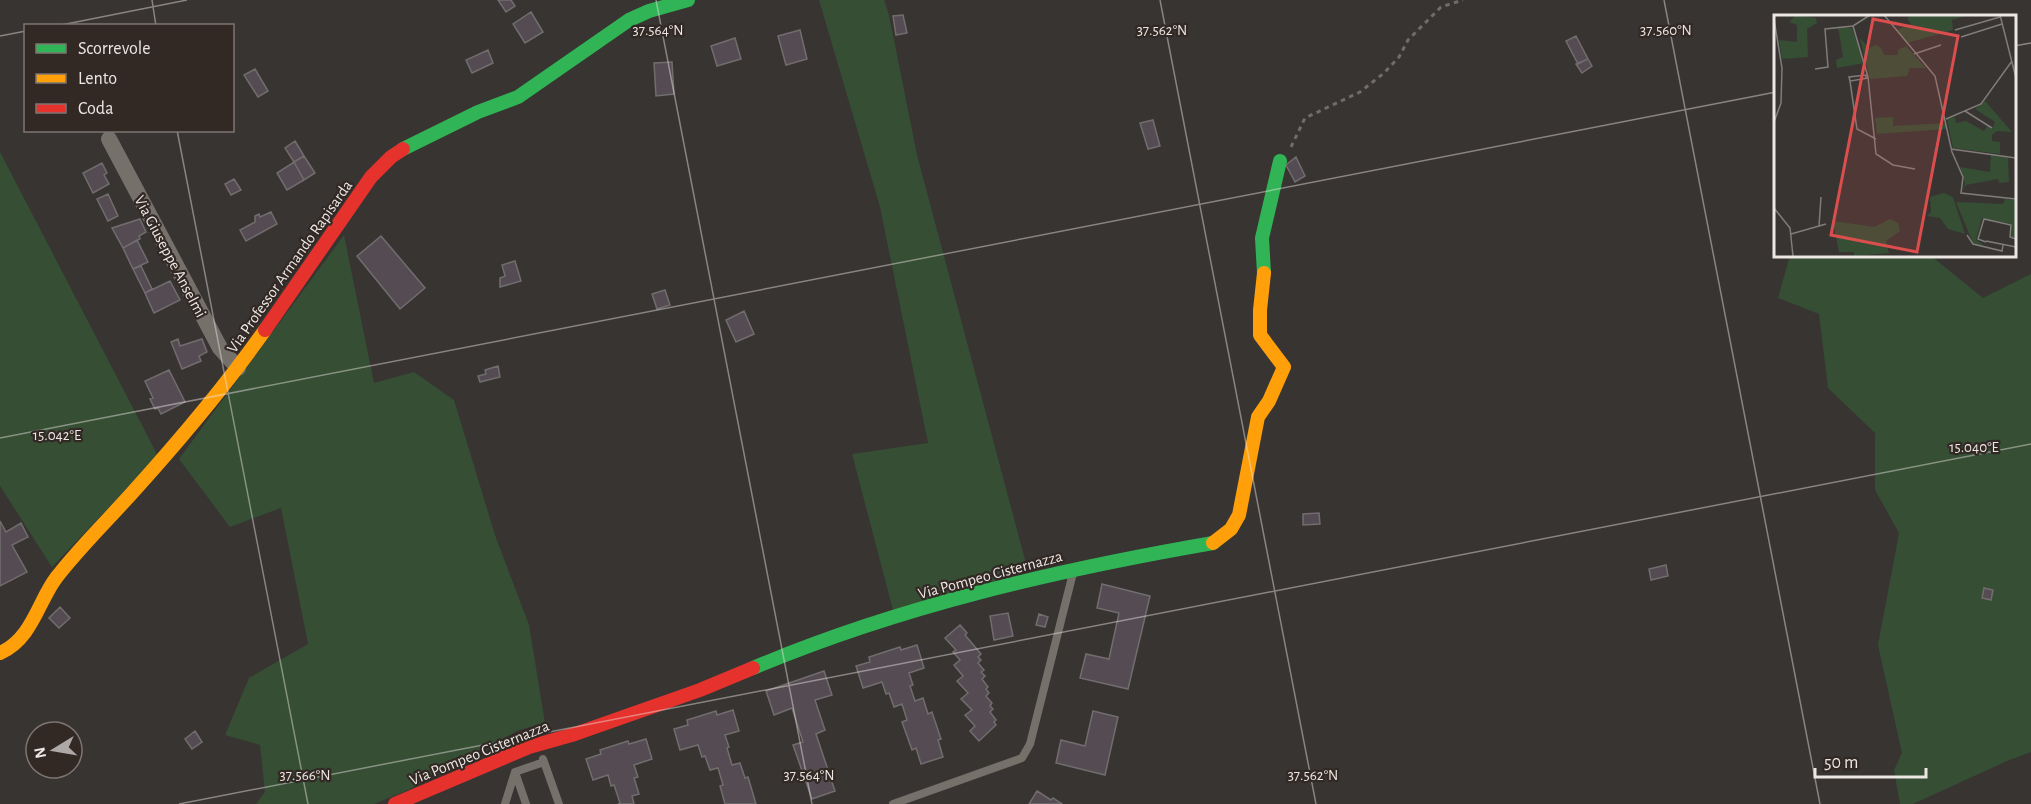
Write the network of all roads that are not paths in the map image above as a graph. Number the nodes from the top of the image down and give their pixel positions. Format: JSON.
{"nodes":[{"id":1,"x":688,"y":0,"type":"edge"},
{"id":2,"x":109,"y":139,"type":"dead end"},
{"id":3,"x":1280,"y":161,"type":"road end"},
{"id":4,"x":238,"y":368,"type":"junction"},
{"id":5,"x":1074,"y":570,"type":"junction"},
{"id":6,"x":0,"y":653,"type":"edge"},
{"id":7,"x":538,"y":744,"type":"junction"},
{"id":8,"x":544,"y":762,"type":"junction"},
{"id":9,"x":515,"y":772,"type":"junction"},
{"id":10,"x":395,"y":804,"type":"edge"},
{"id":11,"x":505,"y":804,"type":"edge"},
{"id":12,"x":526,"y":804,"type":"edge"},
{"id":13,"x":559,"y":804,"type":"edge"},
{"id":14,"x":892,"y":804,"type":"edge"}],
"edges":[{"from":1,"to":4,"type":"street","name":"Via Professor Armando Rapisarda"},
{"from":2,"to":4,"type":"street","name":"Via Giuseppe Anselmi"},
{"from":3,"to":5,"type":"street","name":"Via Pompeo Cisternazza"},
{"from":4,"to":6,"type":"street","name":"Via Professor Armando Rapisarda"},
{"from":5,"to":7,"type":"street","name":"Via Pompeo Cisternazza"},
{"from":5,"to":14,"type":"lane"},
{"from":7,"to":8,"type":"lane"},
{"from":7,"to":10,"type":"street","name":"Via Pompeo Cisternazza"},
{"from":8,"to":9,"type":"lane"},
{"from":8,"to":13,"type":"lane"},
{"from":9,"to":11,"type":"lane"},
{"from":9,"to":12,"type":"lane"}]}
